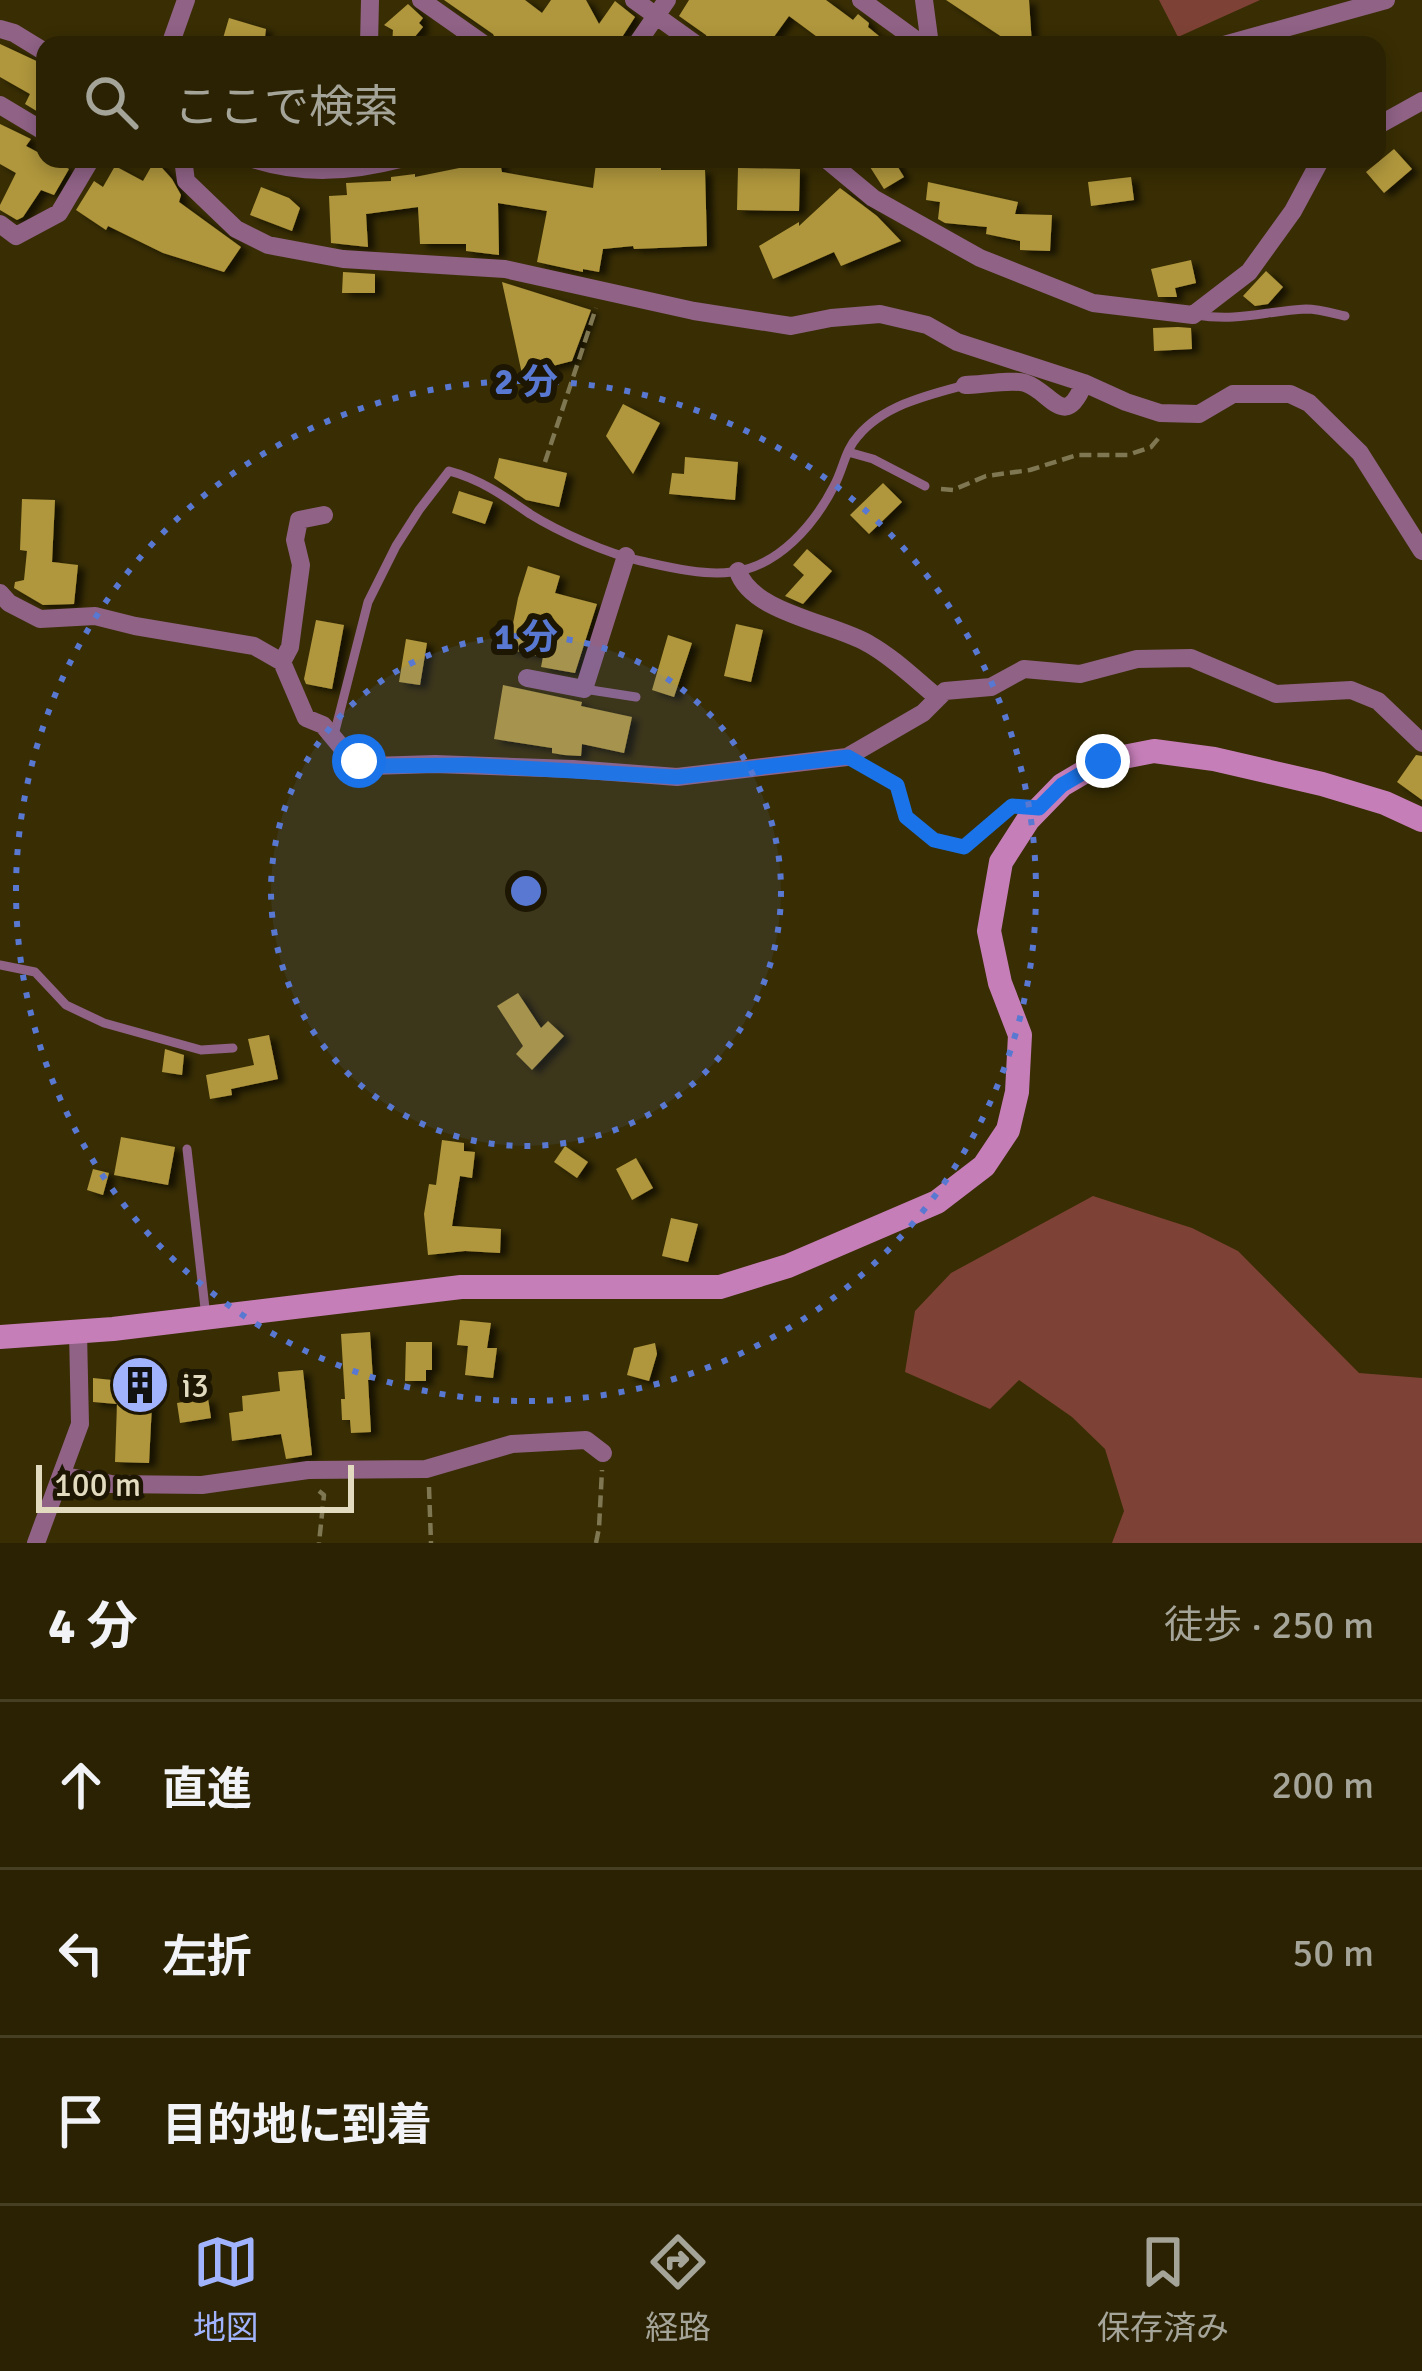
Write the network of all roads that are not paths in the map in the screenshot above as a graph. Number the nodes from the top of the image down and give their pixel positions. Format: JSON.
{"nodes":[{"id":1,"x":186,"y":0,"type":"edge"},
{"id":2,"x":370,"y":0,"type":"edge"},
{"id":3,"x":421,"y":0,"type":"edge"},
{"id":4,"x":634,"y":0,"type":"edge"},
{"id":5,"x":861,"y":0,"type":"edge"},
{"id":6,"x":924,"y":0,"type":"edge"},
{"id":7,"x":1386,"y":0,"type":"edge"},
{"id":8,"x":661,"y":8,"type":"edge"},
{"id":9,"x":0,"y":29,"type":"edge"},
{"id":10,"x":173,"y":36,"type":"edge"},
{"id":11,"x":369,"y":36,"type":"edge"},
{"id":12,"x":472,"y":36,"type":"edge"},
{"id":13,"x":642,"y":36,"type":"edge"},
{"id":14,"x":688,"y":36,"type":"edge"},
{"id":15,"x":914,"y":36,"type":"edge"},
{"id":16,"x":926,"y":36,"type":"edge"},
{"id":17,"x":1257,"y":36,"type":"edge"},
{"id":18,"x":36,"y":47,"type":"edge"},
{"id":19,"x":1422,"y":101,"type":"edge"},
{"id":20,"x":0,"y":105,"type":"edge"},
{"id":21,"x":1386,"y":121,"type":"edge"},
{"id":22,"x":36,"y":127,"type":"edge"},
{"id":23,"x":86,"y":168,"type":"edge"},
{"id":24,"x":184,"y":168,"type":"edge"},
{"id":25,"x":284,"y":168,"type":"edge"},
{"id":26,"x":339,"y":168,"type":"edge"},
{"id":27,"x":837,"y":168,"type":"edge"},
{"id":28,"x":1316,"y":168,"type":"edge"},
{"id":29,"x":0,"y":224,"type":"edge"},
{"id":30,"x":1193,"y":315,"type":"junction"},
{"id":31,"x":1345,"y":316,"type":"dead end"},
{"id":32,"x":1084,"y":383,"type":"junction"},
{"id":33,"x":965,"y":386,"type":"joint"},
{"id":34,"x":848,"y":452,"type":"junction"},
{"id":35,"x":926,"y":487,"type":"road end"},
{"id":36,"x":324,"y":515,"type":"dead end"},
{"id":37,"x":1422,"y":551,"type":"edge"},
{"id":38,"x":626,"y":556,"type":"junction"},
{"id":39,"x":738,"y":571,"type":"junction"},
{"id":40,"x":0,"y":593,"type":"edge"},
{"id":41,"x":282,"y":662,"type":"junction"},
{"id":42,"x":527,"y":677,"type":"dead end"},
{"id":43,"x":584,"y":689,"type":"junction"},
{"id":44,"x":636,"y":697,"type":"dead end"},
{"id":45,"x":938,"y":698,"type":"junction"},
{"id":46,"x":333,"y":738,"type":"junction"},
{"id":47,"x":1422,"y":743,"type":"edge"},
{"id":48,"x":1422,"y":820,"type":"edge"},
{"id":49,"x":0,"y":965,"type":"edge"},
{"id":50,"x":233,"y":1048,"type":"dead end"},
{"id":51,"x":187,"y":1149,"type":"dead end"},
{"id":52,"x":206,"y":1318,"type":"junction"},
{"id":53,"x":78,"y":1332,"type":"junction"},
{"id":54,"x":0,"y":1337,"type":"edge"},
{"id":55,"x":603,"y":1453,"type":"road end"},
{"id":56,"x":62,"y":1476,"type":"junction"},
{"id":57,"x":36,"y":1543,"type":"edge"}],
"edges":[{"from":1,"to":10,"type":"street"},
{"from":2,"to":11,"type":"street"},
{"from":3,"to":12,"type":"street"},
{"from":4,"to":8,"type":"street"},
{"from":5,"to":15,"type":"street"},
{"from":6,"to":16,"type":"street"},
{"from":7,"to":17,"type":"street"},
{"from":8,"to":13,"type":"street"},
{"from":8,"to":14,"type":"street"},
{"from":9,"to":18,"type":"street"},
{"from":19,"to":21,"type":"street"},
{"from":20,"to":22,"type":"street"},
{"from":23,"to":29,"type":"street"},
{"from":24,"to":32,"type":"street"},
{"from":25,"to":26,"type":"street"},
{"from":27,"to":30,"type":"street"},
{"from":28,"to":30,"type":"street"},
{"from":30,"to":31,"type":"lane"},
{"from":32,"to":33,"type":"street"},
{"from":32,"to":37,"type":"street"},
{"from":33,"to":34,"type":"lane"},
{"from":34,"to":35,"type":"lane"},
{"from":34,"to":39,"type":"lane"},
{"from":36,"to":41,"type":"street"},
{"from":38,"to":39,"type":"lane"},
{"from":38,"to":43,"type":"street"},
{"from":38,"to":46,"type":"lane"},
{"from":39,"to":45,"type":"street"},
{"from":40,"to":41,"type":"street"},
{"from":41,"to":46,"type":"street"},
{"from":42,"to":43,"type":"street"},
{"from":43,"to":44,"type":"lane"},
{"from":45,"to":46,"type":"street"},
{"from":45,"to":47,"type":"street"},
{"from":48,"to":52,"type":"street"},
{"from":49,"to":50,"type":"lane"},
{"from":51,"to":52,"type":"lane"},
{"from":52,"to":53,"type":"street"},
{"from":53,"to":54,"type":"street"},
{"from":53,"to":56,"type":"street"},
{"from":55,"to":56,"type":"street"},
{"from":56,"to":57,"type":"street"}]}
